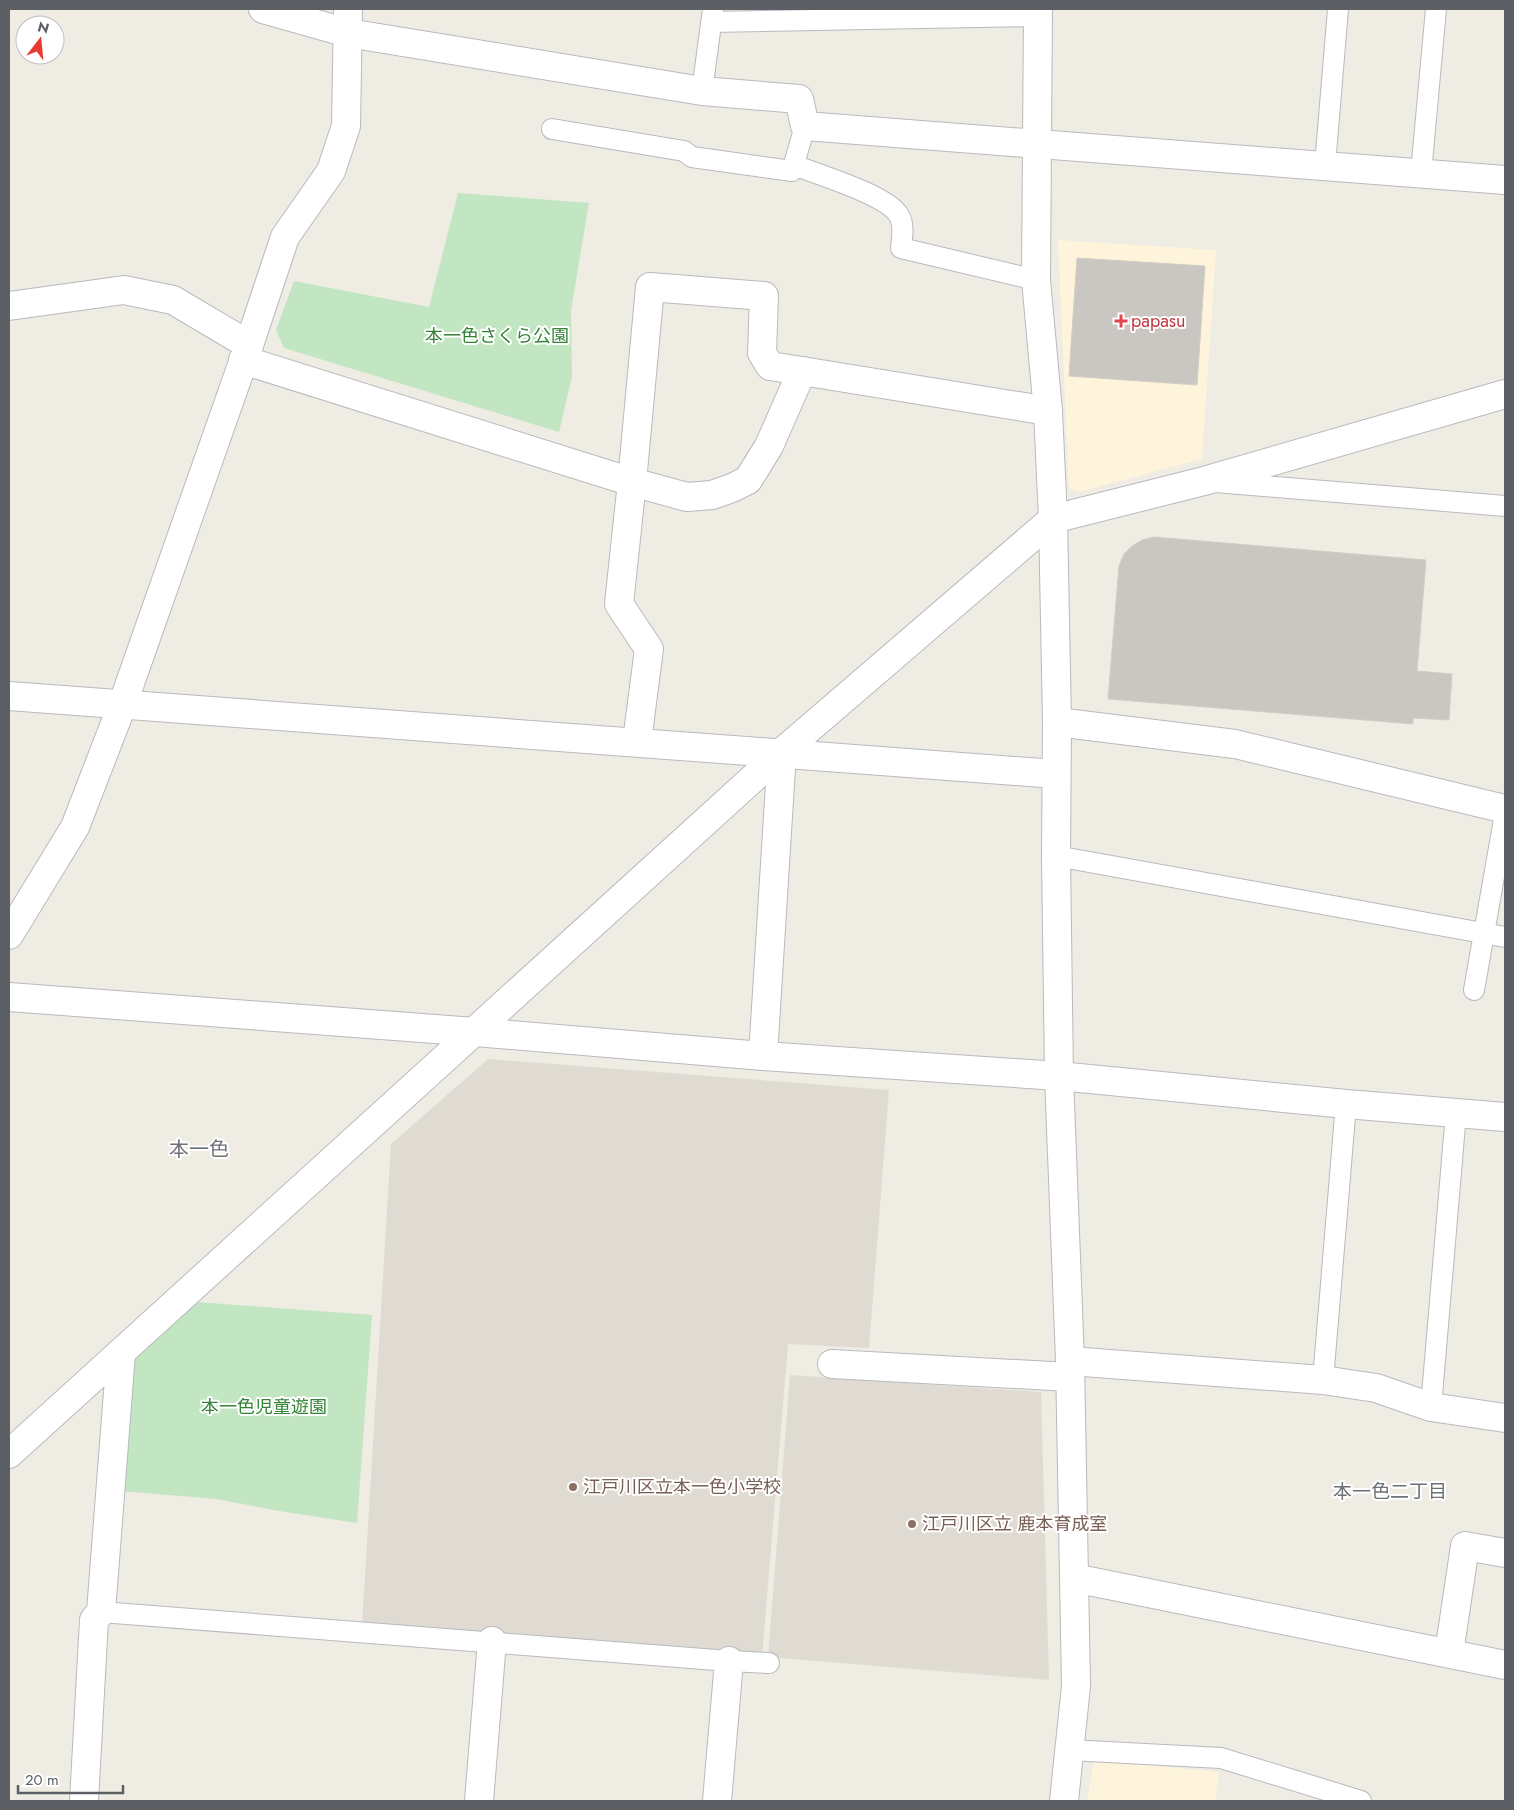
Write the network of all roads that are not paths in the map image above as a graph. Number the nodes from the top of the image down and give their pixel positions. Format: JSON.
{"nodes":[{"id":1,"x":263,"y":9,"type":"edge"},
{"id":2,"x":1338,"y":9,"type":"edge"},
{"id":3,"x":1436,"y":9,"type":"edge"},
{"id":4,"x":1038,"y":12,"type":"edge"},
{"id":5,"x":712,"y":15,"type":"edge"},
{"id":6,"x":348,"y":21,"type":"edge"},
{"id":7,"x":702,"y":91,"type":"junction"},
{"id":8,"x":805,"y":126,"type":"junction"},
{"id":9,"x":552,"y":129,"type":"dead end"},
{"id":10,"x":1036,"y":143,"type":"junction"},
{"id":11,"x":794,"y":165,"type":"junction"},
{"id":12,"x":1324,"y":165,"type":"junction"},
{"id":13,"x":1421,"y":172,"type":"junction"},
{"id":14,"x":1505,"y":180,"type":"edge"},
{"id":15,"x":1036,"y":280,"type":"junction"},
{"id":16,"x":9,"y":306,"type":"edge"},
{"id":17,"x":246,"y":353,"type":"junction"},
{"id":18,"x":802,"y":371,"type":"junction"},
{"id":19,"x":1505,"y":394,"type":"edge"},
{"id":20,"x":1048,"y":411,"type":"junction"},
{"id":21,"x":1204,"y":481,"type":"junction"},
{"id":22,"x":632,"y":482,"type":"junction"},
{"id":23,"x":1505,"y":506,"type":"edge"},
{"id":24,"x":1053,"y":518,"type":"junction"},
{"id":25,"x":9,"y":696,"type":"edge"},
{"id":26,"x":122,"y":703,"type":"junction"},
{"id":27,"x":1057,"y":722,"type":"junction"},
{"id":28,"x":638,"y":741,"type":"junction"},
{"id":29,"x":782,"y":752,"type":"junction"},
{"id":30,"x":1056,"y":774,"type":"junction"},
{"id":31,"x":1505,"y":809,"type":"edge"},
{"id":32,"x":1505,"y":814,"type":"edge"},
{"id":33,"x":1056,"y":856,"type":"junction"},
{"id":34,"x":1484,"y":934,"type":"junction"},
{"id":35,"x":9,"y":935,"type":"edge"},
{"id":36,"x":1505,"y":937,"type":"edge"},
{"id":37,"x":1474,"y":990,"type":"dead end"},
{"id":38,"x":9,"y":996,"type":"edge"},
{"id":39,"x":475,"y":1032,"type":"junction"},
{"id":40,"x":763,"y":1056,"type":"junction"},
{"id":41,"x":1059,"y":1076,"type":"junction"},
{"id":42,"x":1346,"y":1104,"type":"junction"},
{"id":43,"x":1456,"y":1113,"type":"junction"},
{"id":44,"x":1505,"y":1117,"type":"edge"},
{"id":45,"x":121,"y":1352,"type":"junction"},
{"id":46,"x":832,"y":1364,"type":"dead end"},
{"id":47,"x":1070,"y":1369,"type":"junction"},
{"id":48,"x":1323,"y":1380,"type":"junction"},
{"id":49,"x":1431,"y":1407,"type":"junction"},
{"id":50,"x":1505,"y":1418,"type":"edge"},
{"id":51,"x":9,"y":1454,"type":"edge"},
{"id":52,"x":1505,"y":1553,"type":"edge"},
{"id":53,"x":1074,"y":1578,"type":"junction"},
{"id":54,"x":101,"y":1612,"type":"junction"},
{"id":55,"x":492,"y":1641,"type":"junction"},
{"id":56,"x":1449,"y":1653,"type":"junction"},
{"id":57,"x":729,"y":1661,"type":"junction"},
{"id":58,"x":769,"y":1663,"type":"dead end"},
{"id":59,"x":1505,"y":1665,"type":"edge"},
{"id":60,"x":1069,"y":1750,"type":"junction"},
{"id":61,"x":84,"y":1801,"type":"edge"},
{"id":62,"x":479,"y":1801,"type":"edge"},
{"id":63,"x":717,"y":1801,"type":"edge"},
{"id":64,"x":1064,"y":1801,"type":"edge"},
{"id":65,"x":1361,"y":1801,"type":"edge"}],
"edges":[{"from":1,"to":6,"type":"street"},
{"from":2,"to":12,"type":"lane"},
{"from":3,"to":13,"type":"lane"},
{"from":4,"to":5,"type":"lane"},
{"from":4,"to":10,"type":"street"},
{"from":5,"to":7,"type":"lane"},
{"from":6,"to":7,"type":"street"},
{"from":6,"to":17,"type":"street"},
{"from":7,"to":8,"type":"street"},
{"from":8,"to":10,"type":"street"},
{"from":8,"to":11,"type":"lane"},
{"from":9,"to":11,"type":"lane"},
{"from":10,"to":12,"type":"street"},
{"from":10,"to":15,"type":"street"},
{"from":11,"to":15,"type":"lane"},
{"from":12,"to":13,"type":"street"},
{"from":13,"to":14,"type":"street"},
{"from":15,"to":20,"type":"street"},
{"from":16,"to":17,"type":"street"},
{"from":17,"to":22,"type":"street"},
{"from":17,"to":26,"type":"street"},
{"from":18,"to":20,"type":"street"},
{"from":18,"to":22,"type":"street"},
{"from":18,"to":22,"type":"street"},
{"from":19,"to":21,"type":"street"},
{"from":20,"to":24,"type":"street"},
{"from":21,"to":23,"type":"lane"},
{"from":21,"to":24,"type":"street"},
{"from":22,"to":28,"type":"street"},
{"from":24,"to":27,"type":"street"},
{"from":24,"to":29,"type":"street"},
{"from":25,"to":26,"type":"street"},
{"from":26,"to":28,"type":"street"},
{"from":26,"to":35,"type":"street"},
{"from":27,"to":30,"type":"street"},
{"from":27,"to":31,"type":"street"},
{"from":28,"to":29,"type":"street"},
{"from":29,"to":30,"type":"street"},
{"from":29,"to":39,"type":"street"},
{"from":29,"to":40,"type":"street"},
{"from":30,"to":33,"type":"street"},
{"from":32,"to":34,"type":"lane"},
{"from":33,"to":34,"type":"lane"},
{"from":33,"to":41,"type":"street"},
{"from":34,"to":36,"type":"lane"},
{"from":34,"to":37,"type":"lane"},
{"from":38,"to":39,"type":"street"},
{"from":39,"to":40,"type":"street"},
{"from":39,"to":45,"type":"street"},
{"from":40,"to":41,"type":"street"},
{"from":41,"to":42,"type":"street"},
{"from":41,"to":47,"type":"street"},
{"from":42,"to":43,"type":"street"},
{"from":42,"to":48,"type":"lane"},
{"from":43,"to":44,"type":"street"},
{"from":43,"to":49,"type":"lane"},
{"from":45,"to":51,"type":"street"},
{"from":45,"to":54,"type":"street"},
{"from":46,"to":47,"type":"street"},
{"from":47,"to":48,"type":"street"},
{"from":47,"to":53,"type":"street"},
{"from":48,"to":49,"type":"street"},
{"from":49,"to":50,"type":"street"},
{"from":52,"to":56,"type":"street"},
{"from":53,"to":56,"type":"street"},
{"from":53,"to":60,"type":"street"},
{"from":54,"to":55,"type":"lane"},
{"from":54,"to":61,"type":"street"},
{"from":55,"to":57,"type":"lane"},
{"from":55,"to":62,"type":"street"},
{"from":56,"to":59,"type":"street"},
{"from":57,"to":58,"type":"lane"},
{"from":57,"to":63,"type":"street"},
{"from":60,"to":64,"type":"street"},
{"from":60,"to":65,"type":"lane"}]}
